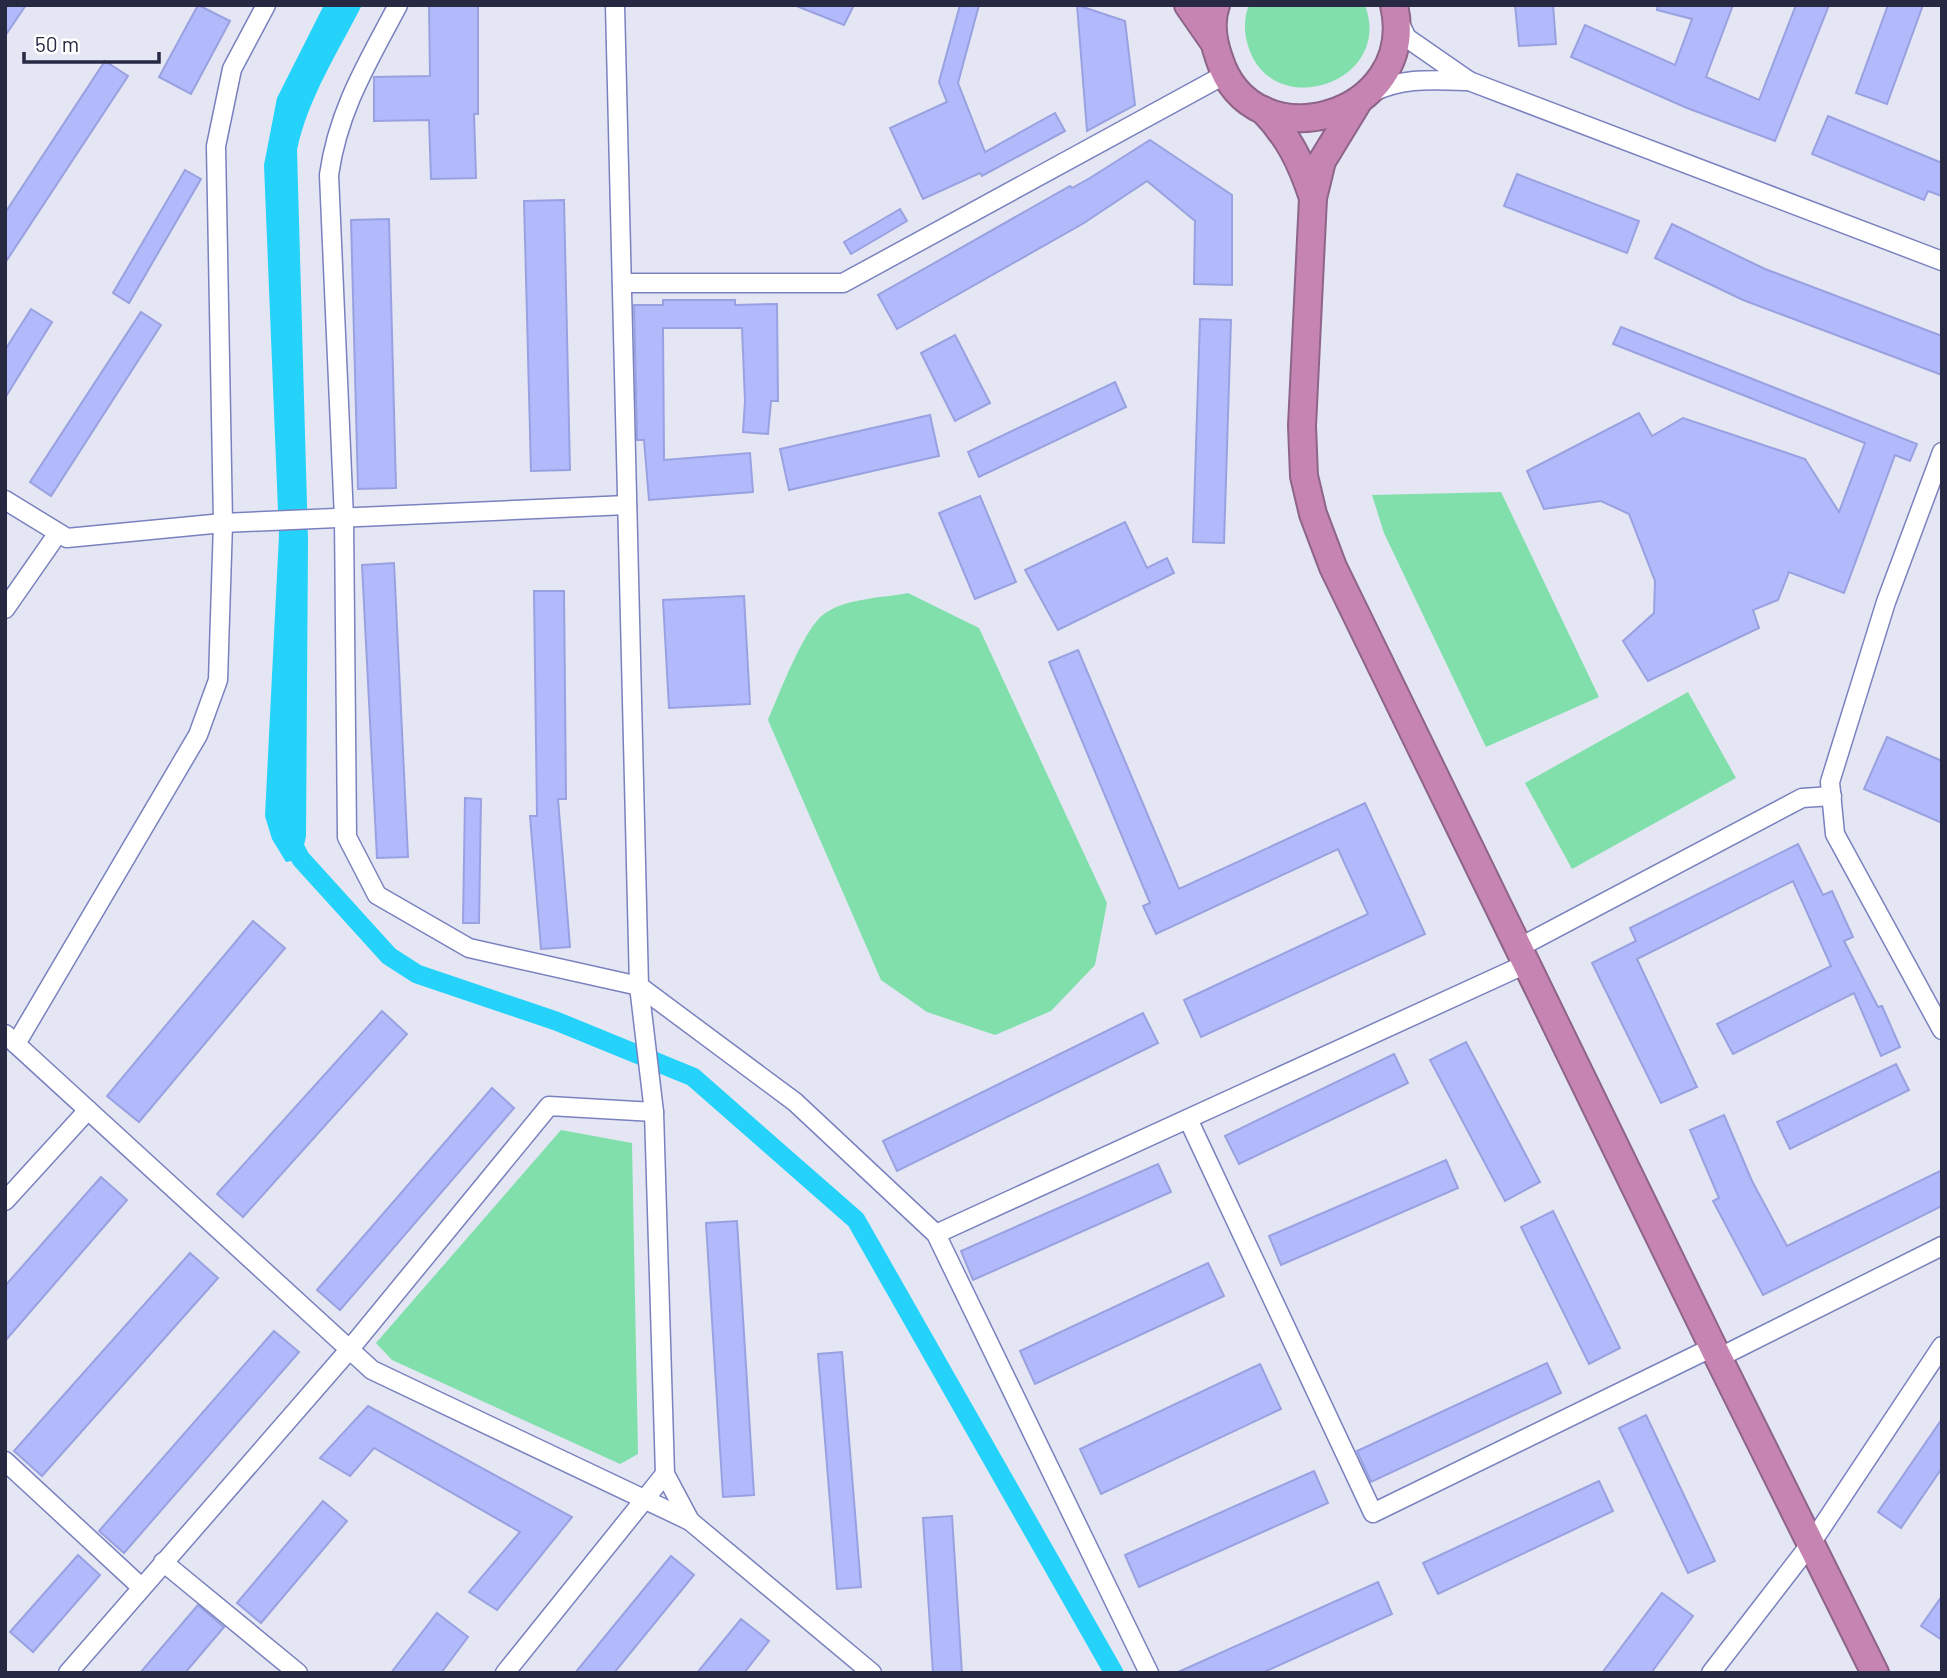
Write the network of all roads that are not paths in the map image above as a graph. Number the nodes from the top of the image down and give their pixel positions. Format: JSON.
{"nodes":[{"id":1,"x":266,"y":5,"type":"edge"},
{"id":2,"x":398,"y":5,"type":"edge"},
{"id":3,"x":615,"y":5,"type":"edge"},
{"id":4,"x":1188,"y":5,"type":"edge"},
{"id":5,"x":1216,"y":5,"type":"edge"},
{"id":6,"x":1397,"y":10,"type":"edge"},
{"id":7,"x":1213,"y":41,"type":"junction"},
{"id":8,"x":1226,"y":74,"type":"junction"},
{"id":9,"x":1469,"y":81,"type":"junction"},
{"id":10,"x":1363,"y":98,"type":"junction"},
{"id":11,"x":1261,"y":109,"type":"junction"},
{"id":12,"x":1313,"y":198,"type":"junction"},
{"id":13,"x":1942,"y":261,"type":"edge"},
{"id":14,"x":622,"y":283,"type":"junction"},
{"id":15,"x":1942,"y":452,"type":"edge"},
{"id":16,"x":5,"y":500,"type":"edge"},
{"id":17,"x":627,"y":505,"type":"junction"},
{"id":18,"x":344,"y":518,"type":"junction"},
{"id":19,"x":223,"y":523,"type":"junction"},
{"id":20,"x":58,"y":533,"type":"junction"},
{"id":21,"x":5,"y":610,"type":"edge"},
{"id":22,"x":1832,"y":796,"type":"junction"},
{"id":23,"x":1522,"y":956,"type":"junction"},
{"id":24,"x":639,"y":986,"type":"junction"},
{"id":25,"x":1942,"y":1030,"type":"edge"},
{"id":26,"x":10,"y":1039,"type":"edge"},
{"id":27,"x":653,"y":1107,"type":"junction"},
{"id":28,"x":88,"y":1110,"type":"junction"},
{"id":29,"x":1188,"y":1119,"type":"junction"},
{"id":30,"x":5,"y":1201,"type":"edge"},
{"id":31,"x":936,"y":1234,"type":"junction"},
{"id":32,"x":1942,"y":1246,"type":"edge"},
{"id":33,"x":1942,"y":1346,"type":"edge"},
{"id":34,"x":349,"y":1350,"type":"junction"},
{"id":35,"x":1715,"y":1353,"type":"junction"},
{"id":36,"x":5,"y":1461,"type":"edge"},
{"id":37,"x":665,"y":1474,"type":"junction"},
{"id":38,"x":645,"y":1499,"type":"junction"},
{"id":39,"x":690,"y":1521,"type":"junction"},
{"id":40,"x":1812,"y":1542,"type":"junction"},
{"id":41,"x":163,"y":1562,"type":"junction"},
{"id":42,"x":141,"y":1587,"type":"junction"},
{"id":43,"x":68,"y":1673,"type":"edge"},
{"id":44,"x":298,"y":1673,"type":"edge"},
{"id":45,"x":505,"y":1673,"type":"edge"},
{"id":46,"x":872,"y":1673,"type":"edge"},
{"id":47,"x":1149,"y":1673,"type":"edge"},
{"id":48,"x":1710,"y":1673,"type":"edge"},
{"id":49,"x":1875,"y":1673,"type":"edge"}],
"edges":[{"from":1,"to":19,"type":"street"},
{"from":2,"to":18,"type":"street"},
{"from":3,"to":14,"type":"street"},
{"from":4,"to":7,"type":"highway"},
{"from":5,"to":7,"type":"highway"},
{"from":6,"to":9,"type":"street"},
{"from":6,"to":10,"type":"highway"},
{"from":7,"to":8,"type":"highway"},
{"from":8,"to":11,"type":"highway"},
{"from":8,"to":14,"type":"street"},
{"from":9,"to":10,"type":"street"},
{"from":9,"to":13,"type":"street"},
{"from":10,"to":11,"type":"highway"},
{"from":10,"to":12,"type":"highway"},
{"from":11,"to":12,"type":"highway"},
{"from":12,"to":23,"type":"highway"},
{"from":14,"to":17,"type":"street"},
{"from":15,"to":22,"type":"street"},
{"from":16,"to":20,"type":"street"},
{"from":17,"to":18,"type":"street"},
{"from":17,"to":24,"type":"street"},
{"from":18,"to":19,"type":"street"},
{"from":18,"to":24,"type":"street"},
{"from":19,"to":20,"type":"street"},
{"from":19,"to":26,"type":"street"},
{"from":20,"to":21,"type":"street"},
{"from":22,"to":23,"type":"street"},
{"from":22,"to":25,"type":"street"},
{"from":23,"to":29,"type":"street"},
{"from":23,"to":35,"type":"highway"},
{"from":24,"to":27,"type":"street"},
{"from":24,"to":31,"type":"street"},
{"from":26,"to":28,"type":"street"},
{"from":27,"to":34,"type":"street"},
{"from":27,"to":37,"type":"street"},
{"from":28,"to":30,"type":"street"},
{"from":28,"to":34,"type":"street"},
{"from":29,"to":31,"type":"street"},
{"from":29,"to":35,"type":"street"},
{"from":31,"to":47,"type":"street"},
{"from":32,"to":35,"type":"street"},
{"from":33,"to":40,"type":"street"},
{"from":34,"to":38,"type":"street"},
{"from":34,"to":41,"type":"street"},
{"from":35,"to":40,"type":"highway"},
{"from":36,"to":42,"type":"street"},
{"from":37,"to":38,"type":"street"},
{"from":37,"to":39,"type":"street"},
{"from":38,"to":39,"type":"street"},
{"from":38,"to":45,"type":"street"},
{"from":39,"to":46,"type":"street"},
{"from":40,"to":48,"type":"street"},
{"from":40,"to":49,"type":"highway"},
{"from":41,"to":42,"type":"street"},
{"from":41,"to":44,"type":"street"},
{"from":42,"to":43,"type":"street"}]}
